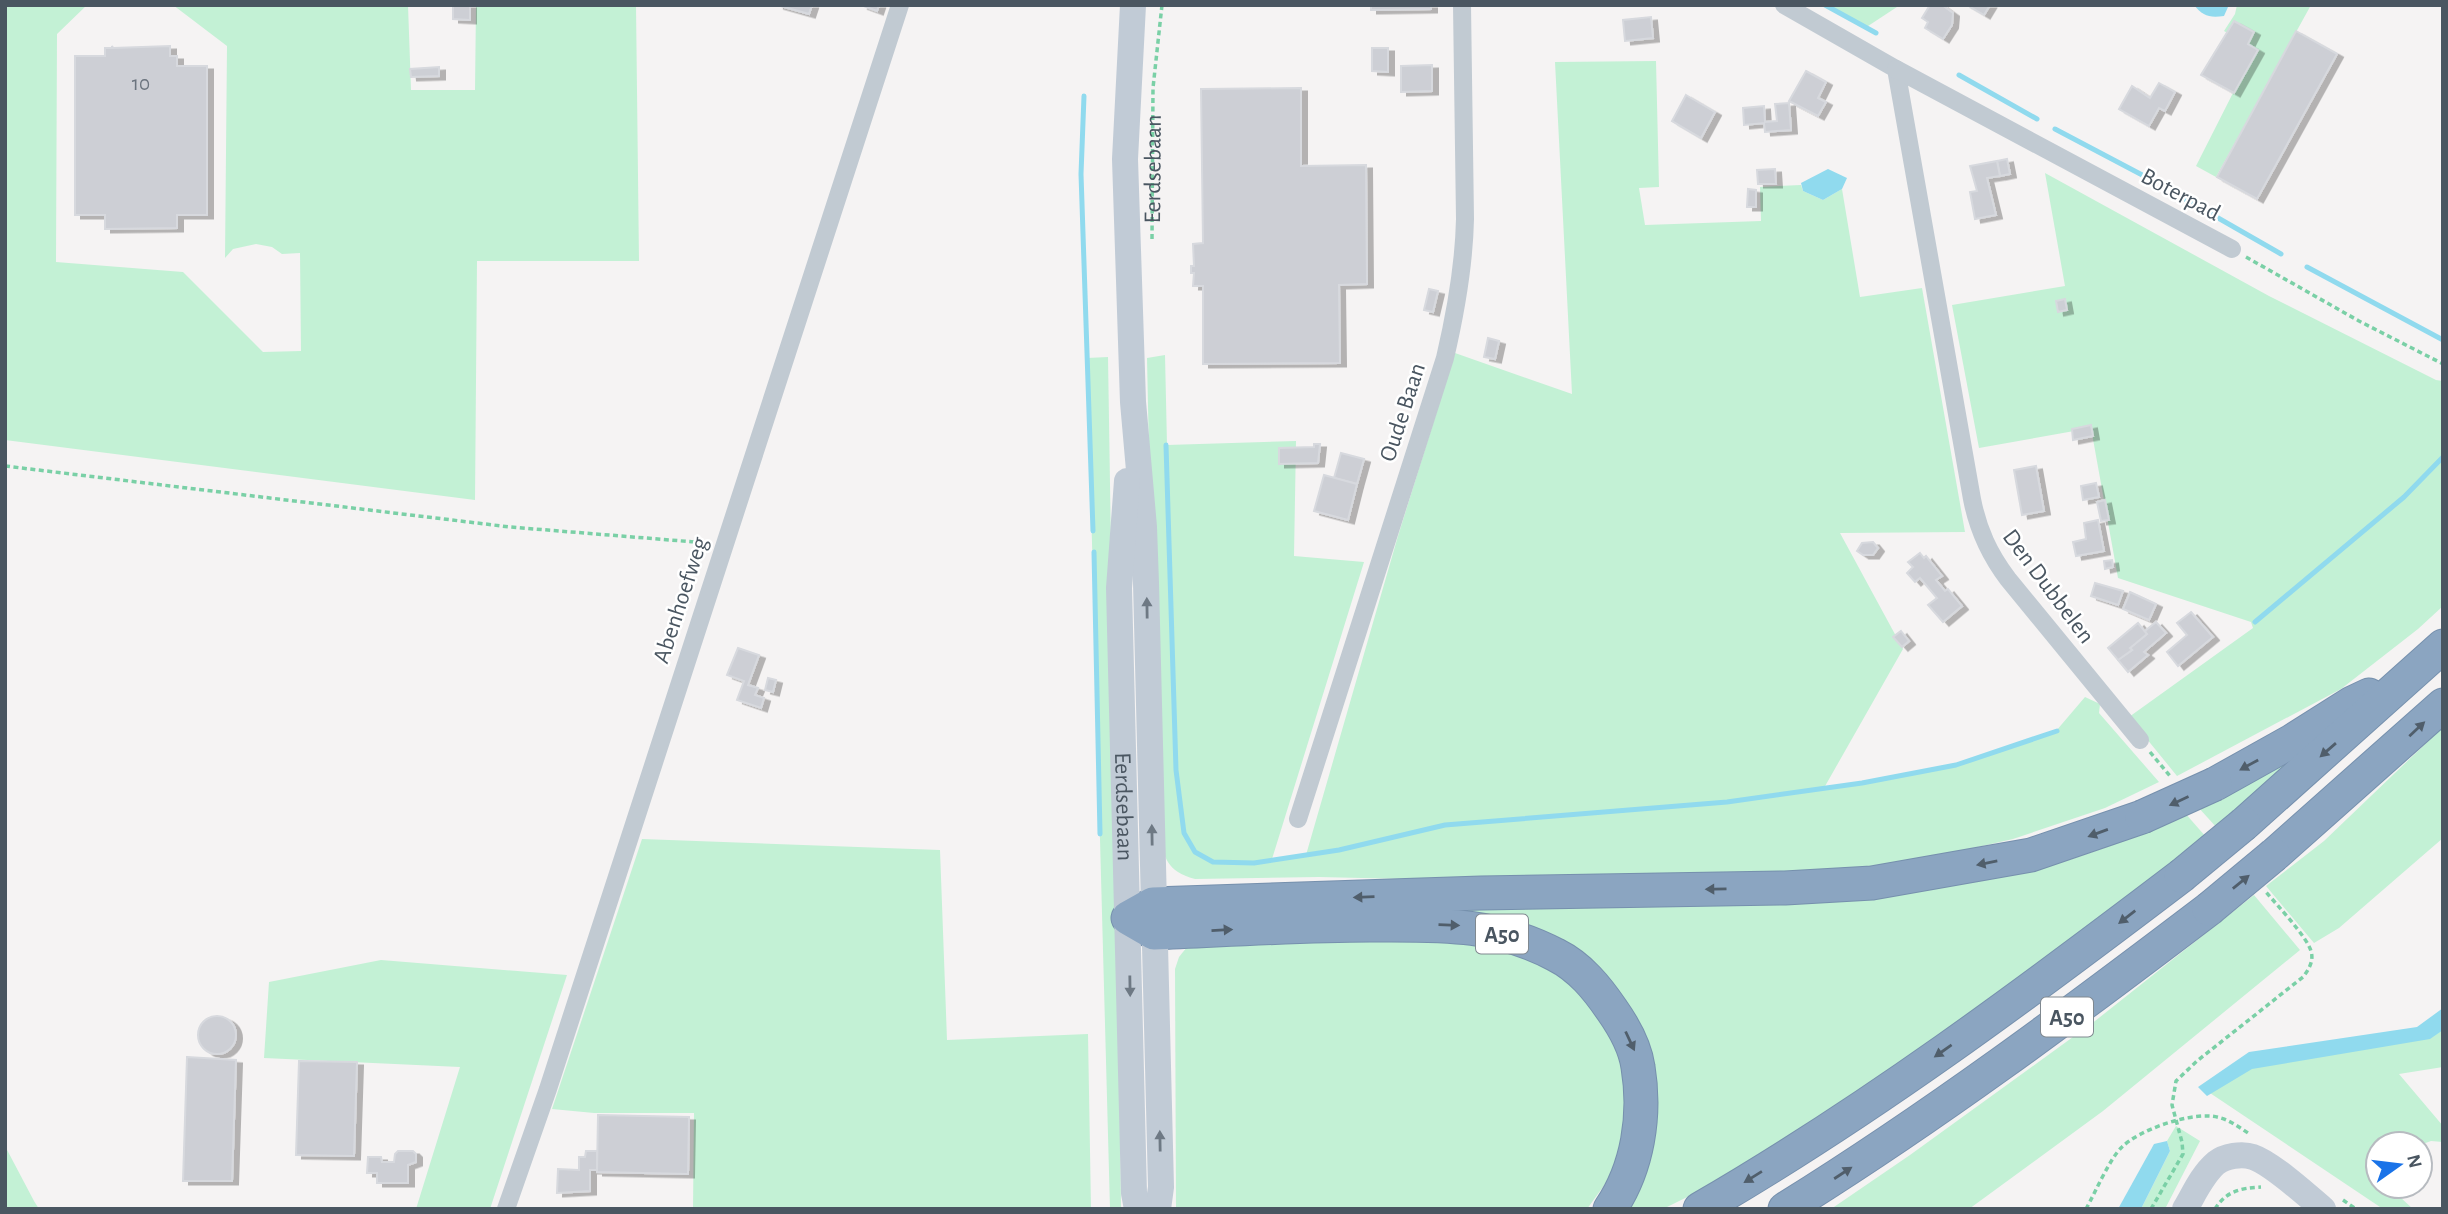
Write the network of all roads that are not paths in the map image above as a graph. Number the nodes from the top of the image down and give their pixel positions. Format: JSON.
{"nodes":[{"id":1,"x":900,"y":5,"type":"edge"},
{"id":2,"x":1133,"y":5,"type":"edge"},
{"id":3,"x":1462,"y":5,"type":"edge"},
{"id":4,"x":1784,"y":5,"type":"edge"},
{"id":5,"x":1896,"y":69,"type":"junction"},
{"id":6,"x":2232,"y":249,"type":"road end"},
{"id":7,"x":2443,"y":646,"type":"edge"},
{"id":8,"x":2416,"y":672,"type":"junction"},
{"id":9,"x":2443,"y":705,"type":"edge"},
{"id":10,"x":2140,"y":740,"type":"road end"},
{"id":11,"x":1298,"y":819,"type":"dead end"},
{"id":12,"x":1145,"y":918,"type":"junction"},
{"id":13,"x":506,"y":1209,"type":"edge"},
{"id":14,"x":1137,"y":1209,"type":"edge"},
{"id":15,"x":1158,"y":1209,"type":"edge"},
{"id":16,"x":1610,"y":1209,"type":"edge"},
{"id":17,"x":1700,"y":1209,"type":"edge"},
{"id":18,"x":1785,"y":1209,"type":"edge"},
{"id":19,"x":2185,"y":1209,"type":"edge"},
{"id":20,"x":2323,"y":1209,"type":"edge"}],
"edges":[{"from":1,"to":13,"type":"street","name":"Abenhoefweg"},
{"from":2,"to":12,"type":"main road","name":"Eerdsebaan"},
{"from":3,"to":11,"type":"street","name":"Oude Baan"},
{"from":4,"to":5,"type":"street"},
{"from":5,"to":6,"type":"street","name":"Boterpad"},
{"from":5,"to":10,"type":"street","name":"Den Dubbelen"},
{"from":7,"to":8,"type":"highway","number":"A50"},
{"from":8,"to":12,"type":"highway","number":"A50","one_way":true,"bridge":true},
{"from":8,"to":17,"type":"highway","number":"A50","one_way":true,"bridge":true},
{"from":18,"to":9,"type":"highway","number":"A50","one_way":true,"bridge":true},
{"from":12,"to":14,"type":"main road","name":"Eerdsebaan","one_way":true},
{"from":15,"to":12,"type":"main road","name":"Eerdsebaan","one_way":true},
{"from":12,"to":16,"type":"highway","number":"A50","one_way":true},
{"from":19,"to":20,"type":"main road"}]}
